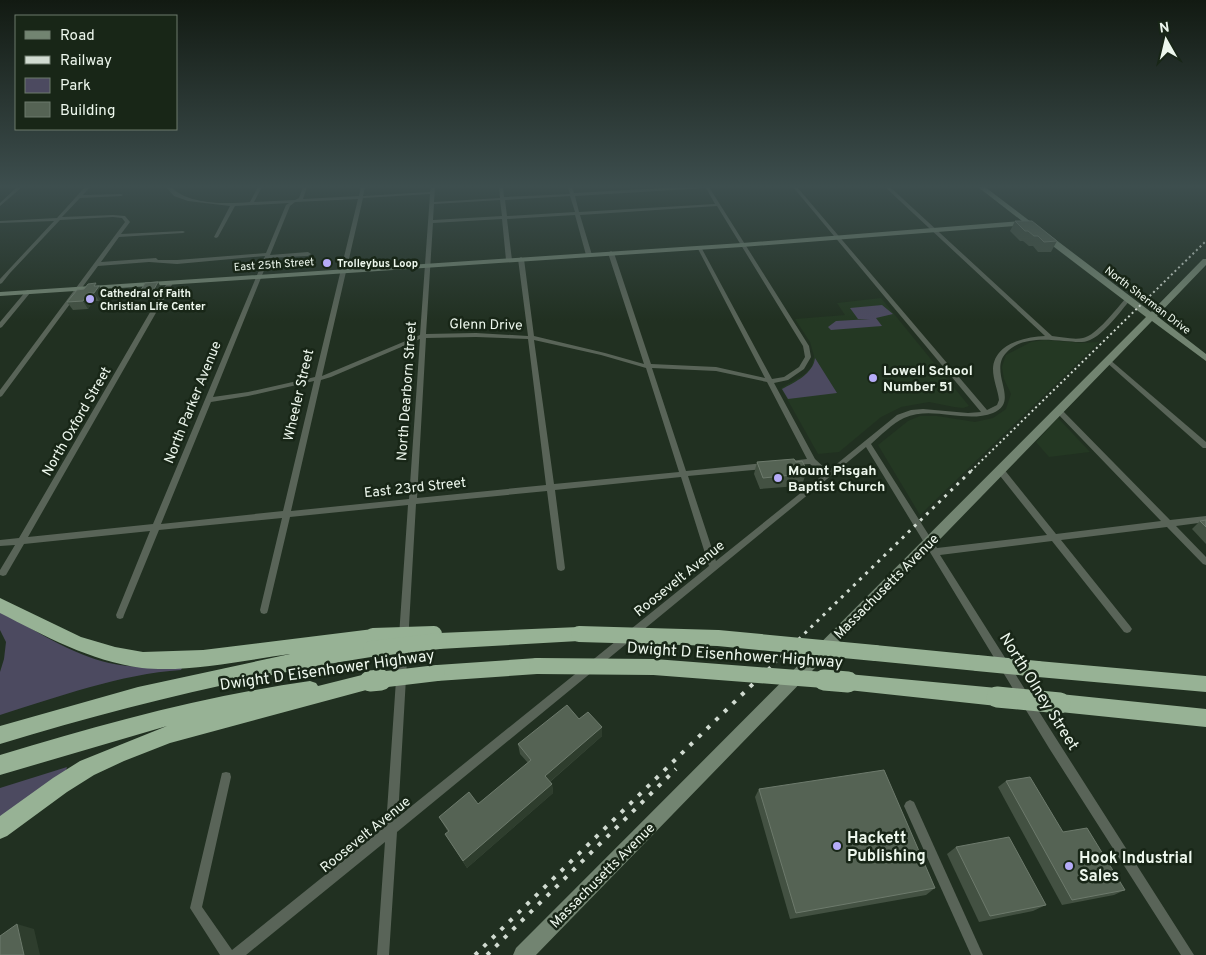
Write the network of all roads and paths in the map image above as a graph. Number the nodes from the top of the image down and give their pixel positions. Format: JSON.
{"nodes":[{"id":1,"x":934,"y":231,"type":"edge"},
{"id":2,"x":46,"y":232,"type":"edge"},
{"id":3,"x":122,"y":232,"type":"edge"},
{"id":4,"x":183,"y":232,"type":"dead end"},
{"id":5,"x":219,"y":232,"type":"edge"},
{"id":6,"x":277,"y":232,"type":"edge"},
{"id":7,"x":353,"y":232,"type":"edge"},
{"id":8,"x":430,"y":232,"type":"edge"},
{"id":9,"x":506,"y":232,"type":"edge"},
{"id":10,"x":582,"y":232,"type":"edge"},
{"id":11,"x":734,"y":232,"type":"edge"},
{"id":12,"x":832,"y":232,"type":"edge"},
{"id":13,"x":926,"y":232,"type":"edge"},
{"id":14,"x":1039,"y":232,"type":"edge"},
{"id":15,"x":119,"y":236,"type":"junction"},
{"id":16,"x":216,"y":237,"type":"dead end"},
{"id":17,"x":837,"y":238,"type":"junction"},
{"id":18,"x":742,"y":245,"type":"junction"},
{"id":19,"x":699,"y":248,"type":"junction"},
{"id":20,"x":611,"y":253,"type":"junction"},
{"id":21,"x":308,"y":254,"type":"dead end"},
{"id":22,"x":267,"y":255,"type":"junction"},
{"id":23,"x":589,"y":255,"type":"junction"},
{"id":24,"x":521,"y":259,"type":"junction"},
{"id":25,"x":509,"y":260,"type":"junction"},
{"id":26,"x":1206,"y":261,"type":"edge"},
{"id":27,"x":98,"y":264,"type":"junction"},
{"id":28,"x":428,"y":265,"type":"junction"},
{"id":29,"x":343,"y":271,"type":"junction"},
{"id":30,"x":258,"y":277,"type":"junction"},
{"id":31,"x":0,"y":282,"type":"edge"},
{"id":32,"x":170,"y":283,"type":"junction"},
{"id":33,"x":79,"y":289,"type":"junction"},
{"id":34,"x":28,"y":292,"type":"junction"},
{"id":35,"x":0,"y":294,"type":"edge"},
{"id":36,"x":1128,"y":299,"type":"junction"},
{"id":37,"x":1151,"y":316,"type":"junction"},
{"id":38,"x":0,"y":326,"type":"edge"},
{"id":39,"x":423,"y":336,"type":"junction"},
{"id":40,"x":530,"y":337,"type":"junction"},
{"id":41,"x":1050,"y":338,"type":"junction"},
{"id":42,"x":1206,"y":358,"type":"edge"},
{"id":43,"x":1107,"y":360,"type":"junction"},
{"id":44,"x":649,"y":366,"type":"junction"},
{"id":45,"x":317,"y":379,"type":"junction"},
{"id":46,"x":770,"y":381,"type":"junction"},
{"id":47,"x":0,"y":395,"type":"edge"},
{"id":48,"x":208,"y":400,"type":"junction"},
{"id":49,"x":1058,"y":410,"type":"junction"},
{"id":50,"x":986,"y":413,"type":"junction"},
{"id":51,"x":867,"y":443,"type":"junction"},
{"id":52,"x":1206,"y":446,"type":"edge"},
{"id":53,"x":812,"y":461,"type":"junction"},
{"id":54,"x":786,"y":464,"type":"edge"},
{"id":55,"x":776,"y":465,"type":"edge"},
{"id":56,"x":1000,"y":470,"type":"junction"},
{"id":57,"x":684,"y":474,"type":"junction"},
{"id":58,"x":828,"y":475,"type":"junction"},
{"id":59,"x":551,"y":487,"type":"junction"},
{"id":60,"x":412,"y":502,"type":"junction"},
{"id":61,"x":286,"y":514,"type":"junction"},
{"id":62,"x":1206,"y":519,"type":"edge"},
{"id":63,"x":1169,"y":524,"type":"junction"},
{"id":64,"x":155,"y":527,"type":"junction"},
{"id":65,"x":1054,"y":537,"type":"junction"},
{"id":66,"x":21,"y":541,"type":"junction"},
{"id":67,"x":0,"y":543,"type":"edge"},
{"id":68,"x":932,"y":547,"type":"junction"},
{"id":69,"x":1206,"y":562,"type":"edge"},
{"id":70,"x":714,"y":567,"type":"junction"},
{"id":71,"x":561,"y":568,"type":"dead end"},
{"id":72,"x":2,"y":573,"type":"dead end"},
{"id":73,"x":0,"y":605,"type":"edge"},
{"id":74,"x":264,"y":610,"type":"dead end"},
{"id":75,"x":120,"y":615,"type":"dead end"},
{"id":76,"x":1127,"y":629,"type":"dead end"},
{"id":77,"x":372,"y":643,"type":"junction"},
{"id":78,"x":370,"y":681,"type":"junction"},
{"id":79,"x":1206,"y":684,"type":"edge"},
{"id":80,"x":1206,"y":718,"type":"edge"},
{"id":81,"x":0,"y":735,"type":"edge"},
{"id":82,"x":0,"y":765,"type":"edge"},
{"id":83,"x":226,"y":777,"type":"dead end"},
{"id":84,"x":910,"y":806,"type":"dead end"},
{"id":85,"x":0,"y":829,"type":"edge"},
{"id":86,"x":391,"y":831,"type":"junction"},
{"id":87,"x":228,"y":955,"type":"edge"},
{"id":88,"x":236,"y":955,"type":"edge"},
{"id":89,"x":383,"y":955,"type":"edge"},
{"id":90,"x":523,"y":955,"type":"edge"},
{"id":91,"x":977,"y":955,"type":"edge"},
{"id":92,"x":1188,"y":955,"type":"edge"}],
"edges":[{"from":1,"to":41,"type":"street"},
{"from":2,"to":31,"type":"street"},
{"from":3,"to":15,"type":"street"},
{"from":4,"to":15,"type":"street"},
{"from":5,"to":16,"type":"street"},
{"from":6,"to":22,"type":"street","name":"North Parker Avenue"},
{"from":7,"to":29,"type":"street","name":"Wheeler Street"},
{"from":8,"to":28,"type":"street","name":"North Dearborn Street"},
{"from":9,"to":25,"type":"street"},
{"from":10,"to":23,"type":"street"},
{"from":11,"to":18,"type":"street"},
{"from":12,"to":17,"type":"street"},
{"from":13,"to":17,"type":"street","name":"East 25th Street"},
{"from":14,"to":36,"type":"street","name":"North Sherman Drive"},
{"from":15,"to":27,"type":"street"},
{"from":17,"to":18,"type":"street","name":"East 25th Street"},
{"from":17,"to":50,"type":"street"},
{"from":18,"to":19,"type":"street","name":"East 25th Street"},
{"from":18,"to":46,"type":"street"},
{"from":19,"to":20,"type":"street","name":"East 25th Street"},
{"from":19,"to":46,"type":"street"},
{"from":20,"to":23,"type":"street","name":"East 25th Street"},
{"from":20,"to":44,"type":"street"},
{"from":21,"to":22,"type":"street"},
{"from":22,"to":27,"type":"street"},
{"from":22,"to":30,"type":"street","name":"North Parker Avenue"},
{"from":23,"to":24,"type":"street","name":"East 25th Street"},
{"from":24,"to":25,"type":"street","name":"East 25th Street"},
{"from":24,"to":40,"type":"street"},
{"from":25,"to":28,"type":"street","name":"East 25th Street"},
{"from":26,"to":37,"type":"street","name":"Massachusetts Avenue"},
{"from":27,"to":33,"type":"street"},
{"from":28,"to":29,"type":"street","name":"East 25th Street"},
{"from":28,"to":39,"type":"street","name":"North Dearborn Street"},
{"from":29,"to":30,"type":"street","name":"East 25th Street"},
{"from":29,"to":45,"type":"street","name":"Wheeler Street"},
{"from":30,"to":32,"type":"street","name":"East 25th Street"},
{"from":30,"to":48,"type":"street","name":"North Parker Avenue"},
{"from":32,"to":33,"type":"street","name":"East 25th Street"},
{"from":32,"to":66,"type":"street","name":"North Oxford Street"},
{"from":33,"to":34,"type":"street","name":"East 25th Street"},
{"from":33,"to":47,"type":"street"},
{"from":34,"to":35,"type":"street","name":"East 25th Street"},
{"from":34,"to":38,"type":"street"},
{"from":36,"to":37,"type":"street","name":"North Sherman Drive"},
{"from":36,"to":41,"type":"street"},
{"from":37,"to":42,"type":"street","name":"North Sherman Drive"},
{"from":37,"to":43,"type":"street","name":"Massachusetts Avenue"},
{"from":39,"to":40,"type":"street","name":"Glenn Drive"},
{"from":39,"to":45,"type":"street","name":"Glenn Drive"},
{"from":39,"to":60,"type":"street","name":"North Dearborn Street"},
{"from":40,"to":44,"type":"street","name":"Glenn Drive"},
{"from":40,"to":59,"type":"street"},
{"from":41,"to":50,"type":"street"},
{"from":43,"to":49,"type":"street","name":"Massachusetts Avenue"},
{"from":43,"to":52,"type":"street"},
{"from":44,"to":46,"type":"street","name":"Glenn Drive"},
{"from":44,"to":57,"type":"street"},
{"from":45,"to":48,"type":"street","name":"Glenn Drive"},
{"from":45,"to":61,"type":"street","name":"Wheeler Street"},
{"from":46,"to":53,"type":"street"},
{"from":48,"to":64,"type":"street","name":"North Parker Avenue"},
{"from":49,"to":56,"type":"street","name":"Massachusetts Avenue"},
{"from":49,"to":63,"type":"street"},
{"from":50,"to":51,"type":"street","name":"Roosevelt Avenue"},
{"from":51,"to":58,"type":"street","name":"Roosevelt Avenue"},
{"from":51,"to":68,"type":"street","name":"North Olney Street"},
{"from":53,"to":54,"type":"street"},
{"from":53,"to":58,"type":"street"},
{"from":55,"to":57,"type":"street","name":"East 23rd Street"},
{"from":56,"to":65,"type":"street"},
{"from":56,"to":68,"type":"street","name":"Massachusetts Avenue"},
{"from":57,"to":59,"type":"street","name":"East 23rd Street"},
{"from":57,"to":70,"type":"street"},
{"from":58,"to":70,"type":"street","name":"Roosevelt Avenue"},
{"from":59,"to":60,"type":"street","name":"East 23rd Street"},
{"from":59,"to":71,"type":"street"},
{"from":60,"to":61,"type":"street","name":"East 23rd Street"},
{"from":60,"to":86,"type":"street","name":"North Dearborn Street"},
{"from":61,"to":64,"type":"street","name":"East 23rd Street"},
{"from":61,"to":74,"type":"street","name":"Wheeler Street"},
{"from":62,"to":63,"type":"street"},
{"from":63,"to":65,"type":"street"},
{"from":63,"to":69,"type":"street"},
{"from":64,"to":66,"type":"street","name":"East 23rd Street"},
{"from":64,"to":75,"type":"street","name":"North Parker Avenue"},
{"from":65,"to":68,"type":"street"},
{"from":65,"to":76,"type":"street"},
{"from":66,"to":67,"type":"street","name":"East 23rd Street"},
{"from":66,"to":72,"type":"street","name":"North Oxford Street"},
{"from":68,"to":90,"type":"street","name":"Massachusetts Avenue"},
{"from":68,"to":92,"type":"street","name":"North Olney Street"},
{"from":70,"to":86,"type":"street","name":"Roosevelt Avenue"},
{"from":73,"to":77,"type":"highway"},
{"from":77,"to":79,"type":"highway","name":"Dwight D Eisenhower Highway","bridge":true},
{"from":77,"to":81,"type":"highway","name":"Dwight D Eisenhower Highway"},
{"from":78,"to":80,"type":"highway","name":"Dwight D Eisenhower Highway","bridge":true},
{"from":78,"to":82,"type":"highway","name":"Dwight D Eisenhower Highway"},
{"from":78,"to":85,"type":"highway"},
{"from":83,"to":87,"type":"street"},
{"from":84,"to":91,"type":"street"},
{"from":86,"to":88,"type":"street","name":"Roosevelt Avenue"},
{"from":86,"to":89,"type":"street","name":"North Dearborn Street"}]}
